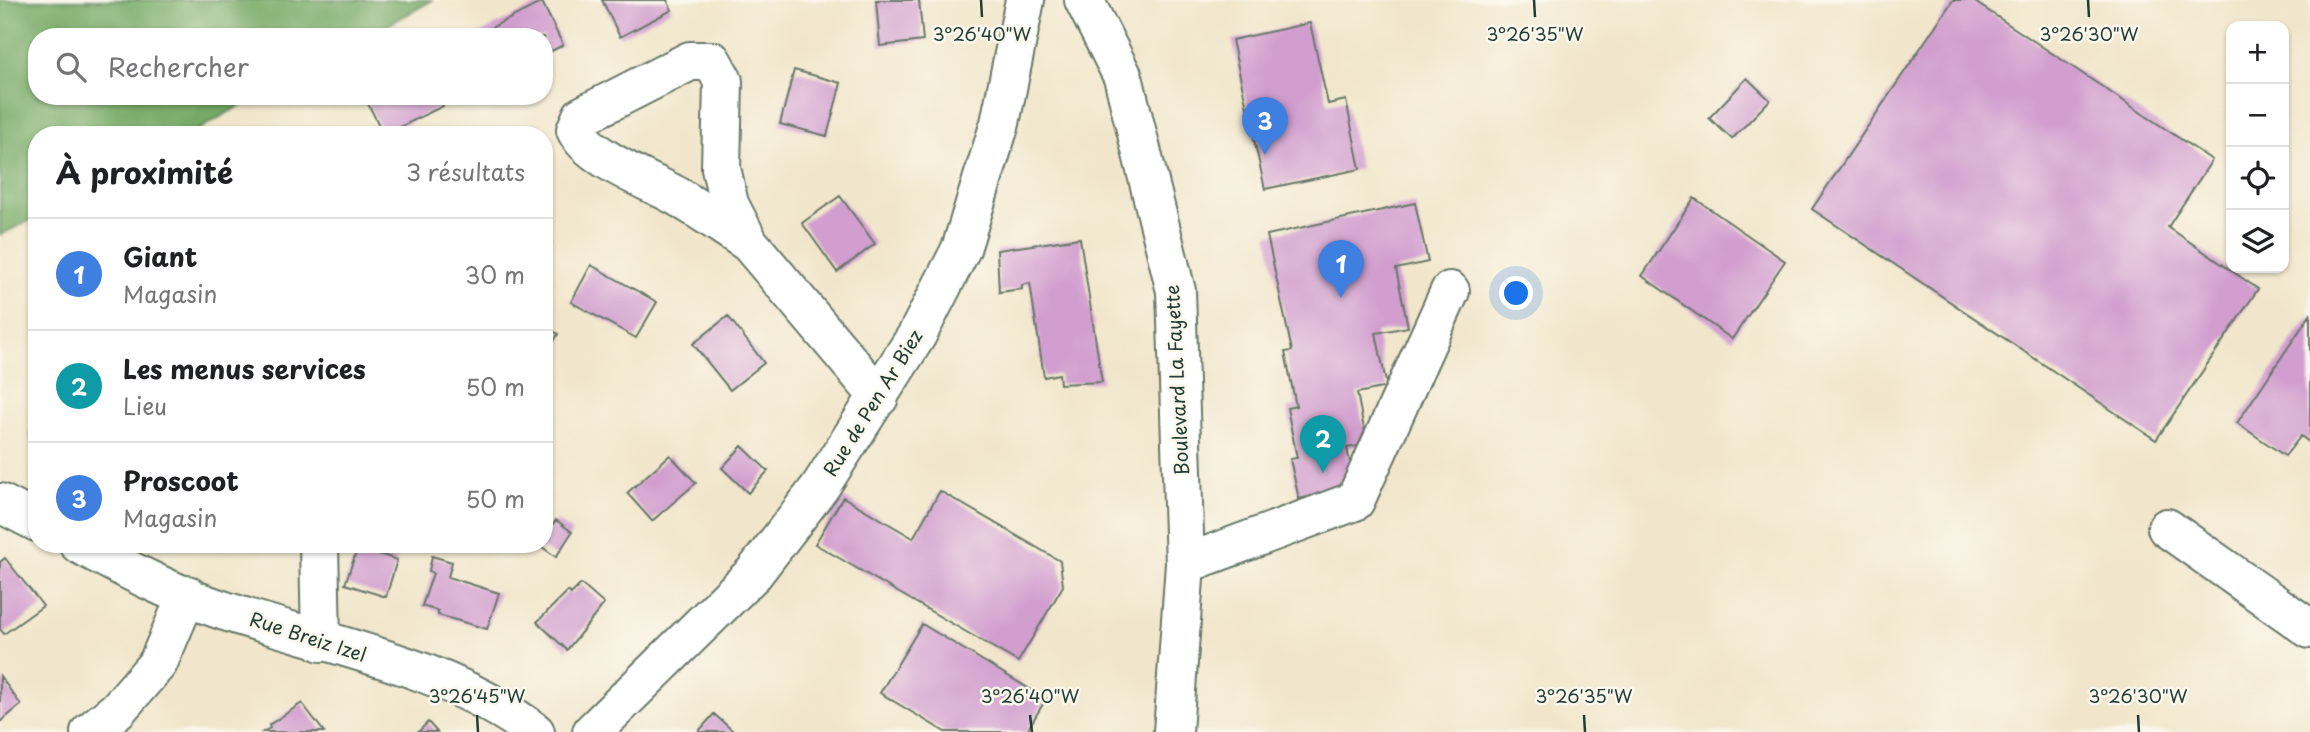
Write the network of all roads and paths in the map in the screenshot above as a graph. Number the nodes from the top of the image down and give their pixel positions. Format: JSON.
{"nodes":[{"id":1,"x":1025,"y":0,"type":"edge"},
{"id":2,"x":1084,"y":0,"type":"edge"},
{"id":3,"x":749,"y":243,"type":"junction"},
{"id":4,"x":1450,"y":291,"type":"dead end"},
{"id":5,"x":879,"y":397,"type":"junction"},
{"id":6,"x":0,"y":503,"type":"edge"},
{"id":7,"x":28,"y":517,"type":"edge"},
{"id":8,"x":2167,"y":528,"type":"dead end"},
{"id":9,"x":96,"y":553,"type":"edge"},
{"id":10,"x":319,"y":553,"type":"edge"},
{"id":11,"x":1185,"y":564,"type":"junction"},
{"id":12,"x":187,"y":595,"type":"junction"},
{"id":13,"x":2310,"y":629,"type":"edge"},
{"id":14,"x":321,"y":642,"type":"junction"},
{"id":15,"x":90,"y":732,"type":"edge"},
{"id":16,"x":535,"y":732,"type":"edge"},
{"id":17,"x":592,"y":732,"type":"edge"},
{"id":18,"x":1173,"y":732,"type":"edge"}],
"edges":[{"from":1,"to":5,"type":"street","name":"Rue de Pen Ar Biez"},
{"from":2,"to":11,"type":"street","name":"Boulevard La Fayette"},
{"from":3,"to":3,"type":"street"},
{"from":3,"to":5,"type":"street"},
{"from":4,"to":11,"type":"street"},
{"from":5,"to":17,"type":"street","name":"Rue de Pen Ar Biez"},
{"from":6,"to":7,"type":"street"},
{"from":8,"to":13,"type":"street"},
{"from":9,"to":12,"type":"street","name":"Rue Breiz Izel"},
{"from":10,"to":14,"type":"street"},
{"from":11,"to":18,"type":"street","name":"Boulevard La Fayette"},
{"from":12,"to":14,"type":"street","name":"Rue Breiz Izel"},
{"from":12,"to":15,"type":"street"},
{"from":14,"to":16,"type":"street","name":"Rue Breiz Izel"}]}
